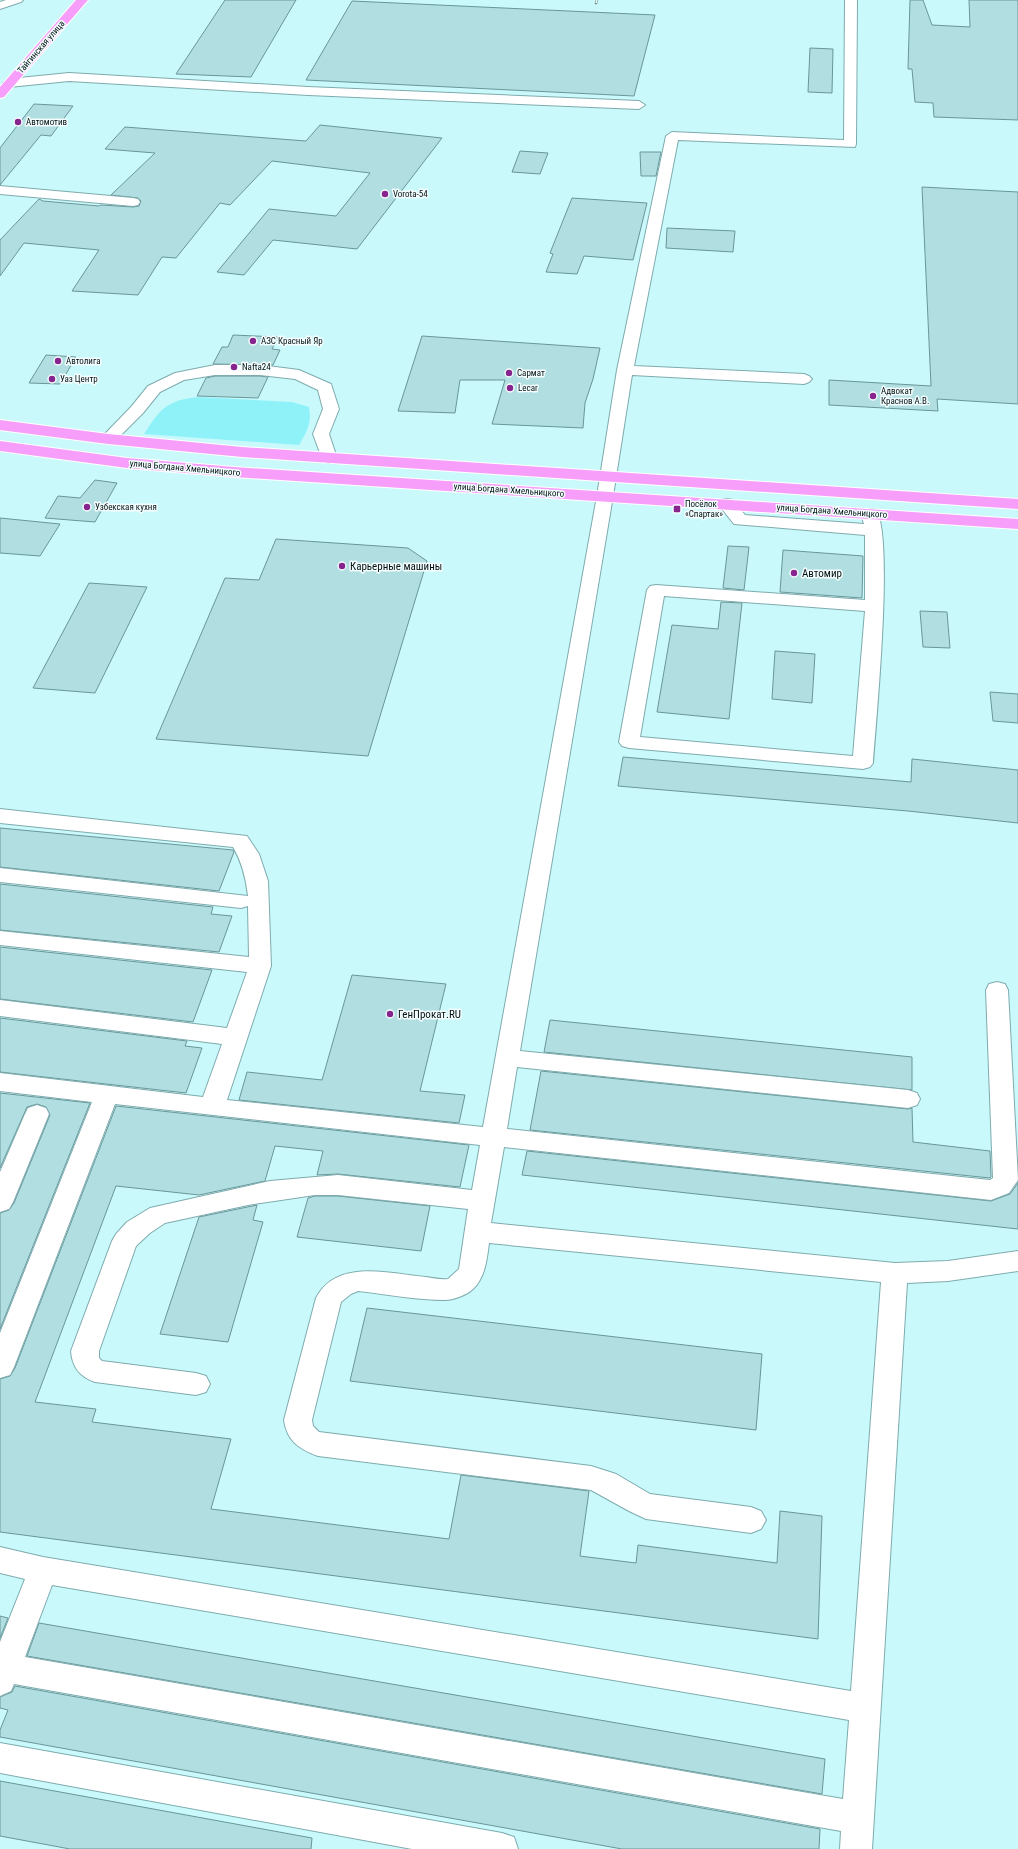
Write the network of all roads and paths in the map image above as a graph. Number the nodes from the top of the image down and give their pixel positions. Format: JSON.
{"nodes":[{"id":1,"x":17,"y":0,"type":"edge"},
{"id":2,"x":82,"y":0,"type":"edge"},
{"id":3,"x":851,"y":0,"type":"edge"},
{"id":4,"x":0,"y":6,"type":"edge"},
{"id":5,"x":9,"y":83,"type":"junction"},
{"id":6,"x":0,"y":94,"type":"edge"},
{"id":7,"x":639,"y":105,"type":"dead end"},
{"id":8,"x":0,"y":190,"type":"edge"},
{"id":9,"x":133,"y":202,"type":"dead end"},
{"id":10,"x":625,"y":370,"type":"junction"},
{"id":11,"x":804,"y":379,"type":"dead end"},
{"id":12,"x":0,"y":425,"type":"edge"},
{"id":13,"x":108,"y":439,"type":"junction"},
{"id":14,"x":0,"y":446,"type":"edge"},
{"id":15,"x":242,"y":452,"type":"junction"},
{"id":16,"x":329,"y":458,"type":"junction"},
{"id":17,"x":234,"y":472,"type":"junction"},
{"id":18,"x":608,"y":477,"type":"junction"},
{"id":19,"x":605,"y":496,"type":"junction"},
{"id":20,"x":727,"y":504,"type":"joint"},
{"id":21,"x":1018,"y":504,"type":"edge"},
{"id":22,"x":872,"y":522,"type":"junction"},
{"id":23,"x":1018,"y":524,"type":"edge"},
{"id":24,"x":874,"y":606,"type":"junction"},
{"id":25,"x":0,"y":816,"type":"edge"},
{"id":26,"x":0,"y":875,"type":"edge"},
{"id":27,"x":241,"y":902,"type":"dead end"},
{"id":28,"x":0,"y":938,"type":"edge"},
{"id":29,"x":260,"y":966,"type":"junction"},
{"id":30,"x":997,"y":990,"type":"dead end"},
{"id":31,"x":0,"y":1008,"type":"edge"},
{"id":32,"x":236,"y":1037,"type":"junction"},
{"id":33,"x":508,"y":1058,"type":"junction"},
{"id":34,"x":0,"y":1082,"type":"edge"},
{"id":35,"x":107,"y":1095,"type":"junction"},
{"id":36,"x":908,"y":1099,"type":"dead end"},
{"id":37,"x":212,"y":1107,"type":"junction"},
{"id":38,"x":37,"y":1114,"type":"dead end"},
{"id":39,"x":494,"y":1137,"type":"junction"},
{"id":40,"x":483,"y":1201,"type":"junction"},
{"id":41,"x":0,"y":1202,"type":"edge"},
{"id":42,"x":477,"y":1232,"type":"junction"},
{"id":43,"x":1018,"y":1262,"type":"edge"},
{"id":44,"x":895,"y":1273,"type":"junction"},
{"id":45,"x":0,"y":1368,"type":"edge"},
{"id":46,"x":196,"y":1384,"type":"dead end"},
{"id":47,"x":751,"y":1520,"type":"dead end"},
{"id":48,"x":0,"y":1560,"type":"edge"},
{"id":49,"x":43,"y":1570,"type":"junction"},
{"id":50,"x":3,"y":1675,"type":"edge"},
{"id":51,"x":865,"y":1708,"type":"junction"},
{"id":52,"x":0,"y":1758,"type":"edge"},
{"id":53,"x":858,"y":1818,"type":"junction"},
{"id":54,"x":502,"y":1849,"type":"edge"},
{"id":55,"x":856,"y":1849,"type":"edge"}],
"edges":[{"from":1,"to":4,"type":"street"},
{"from":2,"to":5,"type":"highway","name":"Тайгинская улица"},
{"from":3,"to":10,"type":"street"},
{"from":5,"to":6,"type":"highway","name":"Тайгинская улица"},
{"from":5,"to":7,"type":"street"},
{"from":8,"to":9,"type":"street"},
{"from":10,"to":11,"type":"street"},
{"from":10,"to":18,"type":"street"},
{"from":12,"to":13,"type":"highway","name":"улица Богдана Хмельницкого"},
{"from":13,"to":15,"type":"highway","name":"улица Богдана Хмельницкого"},
{"from":13,"to":16,"type":"street"},
{"from":14,"to":17,"type":"highway","name":"улица Богдана Хмельницкого"},
{"from":15,"to":16,"type":"highway","name":"улица Богдана Хмельницкого"},
{"from":15,"to":17,"type":"highway"},
{"from":16,"to":18,"type":"highway","name":"улица Богдана Хмельницкого"},
{"from":17,"to":19,"type":"highway","name":"улица Богдана Хмельницкого"},
{"from":18,"to":19,"type":"street"},
{"from":18,"to":21,"type":"highway","name":"улица Богдана Хмельницкого"},
{"from":19,"to":20,"type":"highway","name":"улица Богдана Хмельницкого"},
{"from":19,"to":33,"type":"street"},
{"from":20,"to":22,"type":"street"},
{"from":22,"to":23,"type":"highway","name":"улица Богдана Хмельницкого"},
{"from":22,"to":24,"type":"street"},
{"from":24,"to":24,"type":"street"},
{"from":25,"to":29,"type":"street"},
{"from":26,"to":27,"type":"street"},
{"from":28,"to":29,"type":"street"},
{"from":29,"to":32,"type":"street"},
{"from":30,"to":39,"type":"street"},
{"from":31,"to":32,"type":"street"},
{"from":32,"to":37,"type":"street"},
{"from":33,"to":36,"type":"street"},
{"from":33,"to":39,"type":"street"},
{"from":34,"to":35,"type":"street"},
{"from":35,"to":37,"type":"street"},
{"from":35,"to":45,"type":"street"},
{"from":37,"to":39,"type":"street"},
{"from":38,"to":41,"type":"street"},
{"from":39,"to":40,"type":"street"},
{"from":40,"to":42,"type":"street"},
{"from":40,"to":46,"type":"street"},
{"from":42,"to":44,"type":"street"},
{"from":42,"to":47,"type":"street"},
{"from":43,"to":44,"type":"street"},
{"from":44,"to":51,"type":"street"},
{"from":48,"to":49,"type":"street"},
{"from":49,"to":50,"type":"street"},
{"from":49,"to":51,"type":"street"},
{"from":50,"to":53,"type":"street"},
{"from":51,"to":53,"type":"street"},
{"from":52,"to":54,"type":"street"},
{"from":53,"to":55,"type":"street"}]}
